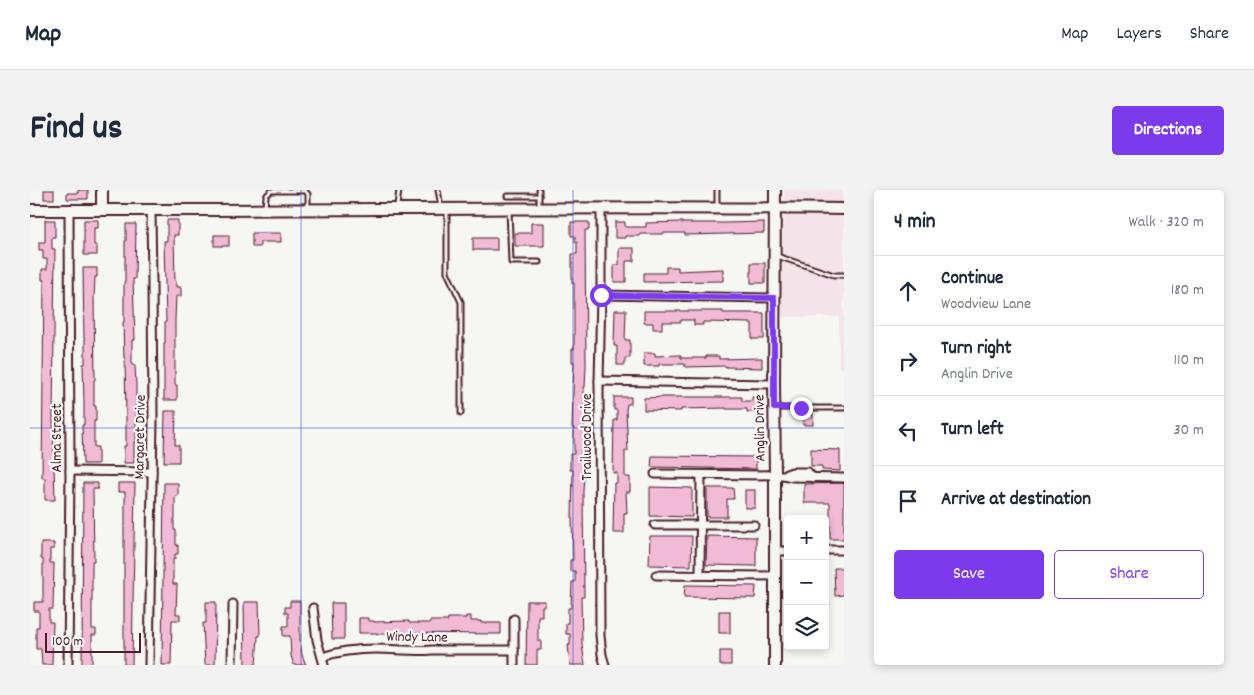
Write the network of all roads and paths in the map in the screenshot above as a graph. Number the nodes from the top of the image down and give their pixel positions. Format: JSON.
{"nodes":[{"id":1,"x":102,"y":190,"type":"edge"},
{"id":2,"x":399,"y":190,"type":"edge"},
{"id":3,"x":438,"y":190,"type":"edge"},
{"id":4,"x":539,"y":190,"type":"edge"},
{"id":5,"x":717,"y":190,"type":"edge"},
{"id":6,"x":775,"y":190,"type":"edge"},
{"id":7,"x":507,"y":196,"type":"dead end"},
{"id":8,"x":539,"y":196,"type":"junction"},
{"id":9,"x":509,"y":208,"type":"junction"},
{"id":10,"x":539,"y":208,"type":"junction"},
{"id":11,"x":601,"y":208,"type":"junction"},
{"id":12,"x":717,"y":208,"type":"junction"},
{"id":13,"x":775,"y":208,"type":"junction"},
{"id":14,"x":308,"y":209,"type":"junction"},
{"id":15,"x":396,"y":209,"type":"junction"},
{"id":16,"x":444,"y":209,"type":"junction"},
{"id":17,"x":844,"y":209,"type":"edge"},
{"id":18,"x":30,"y":210,"type":"edge"},
{"id":19,"x":69,"y":210,"type":"junction"},
{"id":20,"x":102,"y":210,"type":"junction"},
{"id":21,"x":151,"y":210,"type":"junction"},
{"id":22,"x":265,"y":210,"type":"junction"},
{"id":23,"x":774,"y":256,"type":"junction"},
{"id":24,"x":539,"y":262,"type":"dead end"},
{"id":25,"x":844,"y":275,"type":"edge"},
{"id":26,"x":601,"y":295,"type":"junction"},
{"id":27,"x":774,"y":298,"type":"junction"},
{"id":28,"x":599,"y":381,"type":"junction"},
{"id":29,"x":774,"y":384,"type":"junction"},
{"id":30,"x":774,"y":408,"type":"junction"},
{"id":31,"x":844,"y":408,"type":"edge"},
{"id":32,"x":461,"y":413,"type":"dead end"},
{"id":33,"x":70,"y":471,"type":"junction"},
{"id":34,"x":152,"y":472,"type":"junction"},
{"id":35,"x":655,"y":474,"type":"dead end"},
{"id":36,"x":701,"y":475,"type":"junction"},
{"id":37,"x":779,"y":475,"type":"junction"},
{"id":38,"x":844,"y":478,"type":"edge"},
{"id":39,"x":655,"y":525,"type":"dead end"},
{"id":40,"x":701,"y":525,"type":"junction"},
{"id":41,"x":754,"y":526,"type":"dead end"},
{"id":42,"x":829,"y":550,"type":"edge"},
{"id":43,"x":844,"y":550,"type":"edge"},
{"id":44,"x":775,"y":551,"type":"junction"},
{"id":45,"x":784,"y":551,"type":"edge"},
{"id":46,"x":656,"y":575,"type":"dead end"},
{"id":47,"x":700,"y":575,"type":"junction"},
{"id":48,"x":775,"y":576,"type":"junction"},
{"id":49,"x":233,"y":604,"type":"dead end"},
{"id":50,"x":313,"y":608,"type":"dead end"},
{"id":51,"x":514,"y":620,"type":"dead end"},
{"id":52,"x":514,"y":650,"type":"junction"},
{"id":53,"x":322,"y":657,"type":"junction"},
{"id":54,"x":68,"y":665,"type":"edge"},
{"id":55,"x":149,"y":665,"type":"edge"},
{"id":56,"x":232,"y":665,"type":"edge"},
{"id":57,"x":324,"y":665,"type":"edge"},
{"id":58,"x":514,"y":665,"type":"edge"},
{"id":59,"x":605,"y":665,"type":"edge"},
{"id":60,"x":775,"y":665,"type":"edge"}],
"edges":[{"from":1,"to":20,"type":"street"},
{"from":2,"to":15,"type":"lane"},
{"from":3,"to":16,"type":"lane"},
{"from":4,"to":8,"type":"lane"},
{"from":5,"to":12,"type":"lane"},
{"from":6,"to":13,"type":"street","name":"Anglin Drive"},
{"from":7,"to":8,"type":"lane"},
{"from":8,"to":10,"type":"lane"},
{"from":9,"to":10,"type":"street"},
{"from":9,"to":16,"type":"street"},
{"from":9,"to":24,"type":"lane"},
{"from":10,"to":11,"type":"street"},
{"from":11,"to":12,"type":"street"},
{"from":11,"to":26,"type":"street","name":"Trailwood Drive"},
{"from":12,"to":13,"type":"street"},
{"from":13,"to":17,"type":"street"},
{"from":13,"to":23,"type":"street","name":"Anglin Drive"},
{"from":14,"to":15,"type":"street"},
{"from":14,"to":22,"type":"street"},
{"from":14,"to":22,"type":"lane"},
{"from":15,"to":16,"type":"street"},
{"from":16,"to":32,"type":"lane"},
{"from":18,"to":19,"type":"street"},
{"from":19,"to":20,"type":"street"},
{"from":19,"to":33,"type":"street","name":"Alma Street"},
{"from":20,"to":21,"type":"street"},
{"from":21,"to":22,"type":"street"},
{"from":21,"to":34,"type":"street","name":"Margaret Drive"},
{"from":23,"to":25,"type":"lane"},
{"from":23,"to":27,"type":"street","name":"Anglin Drive"},
{"from":26,"to":27,"type":"street"},
{"from":26,"to":28,"type":"street","name":"Trailwood Drive"},
{"from":27,"to":29,"type":"street","name":"Anglin Drive"},
{"from":28,"to":29,"type":"street"},
{"from":28,"to":59,"type":"street","name":"Trailwood Drive"},
{"from":29,"to":30,"type":"street","name":"Anglin Drive"},
{"from":30,"to":31,"type":"lane"},
{"from":30,"to":37,"type":"street","name":"Anglin Drive"},
{"from":33,"to":34,"type":"street"},
{"from":33,"to":54,"type":"street","name":"Alma Street"},
{"from":34,"to":55,"type":"street","name":"Margaret Drive"},
{"from":35,"to":36,"type":"street"},
{"from":36,"to":37,"type":"street"},
{"from":36,"to":40,"type":"street"},
{"from":37,"to":38,"type":"street"},
{"from":37,"to":44,"type":"street","name":"Anglin Drive"},
{"from":39,"to":40,"type":"street"},
{"from":40,"to":41,"type":"street"},
{"from":40,"to":47,"type":"street"},
{"from":42,"to":43,"type":"street"},
{"from":44,"to":45,"type":"street"},
{"from":44,"to":48,"type":"street","name":"Anglin Drive"},
{"from":46,"to":47,"type":"street"},
{"from":47,"to":48,"type":"street"},
{"from":48,"to":60,"type":"street","name":"Anglin Drive"},
{"from":49,"to":56,"type":"street"},
{"from":50,"to":53,"type":"street"},
{"from":51,"to":52,"type":"street"},
{"from":52,"to":53,"type":"street","name":"Windy Lane"},
{"from":52,"to":58,"type":"street"},
{"from":53,"to":57,"type":"street"}]}
